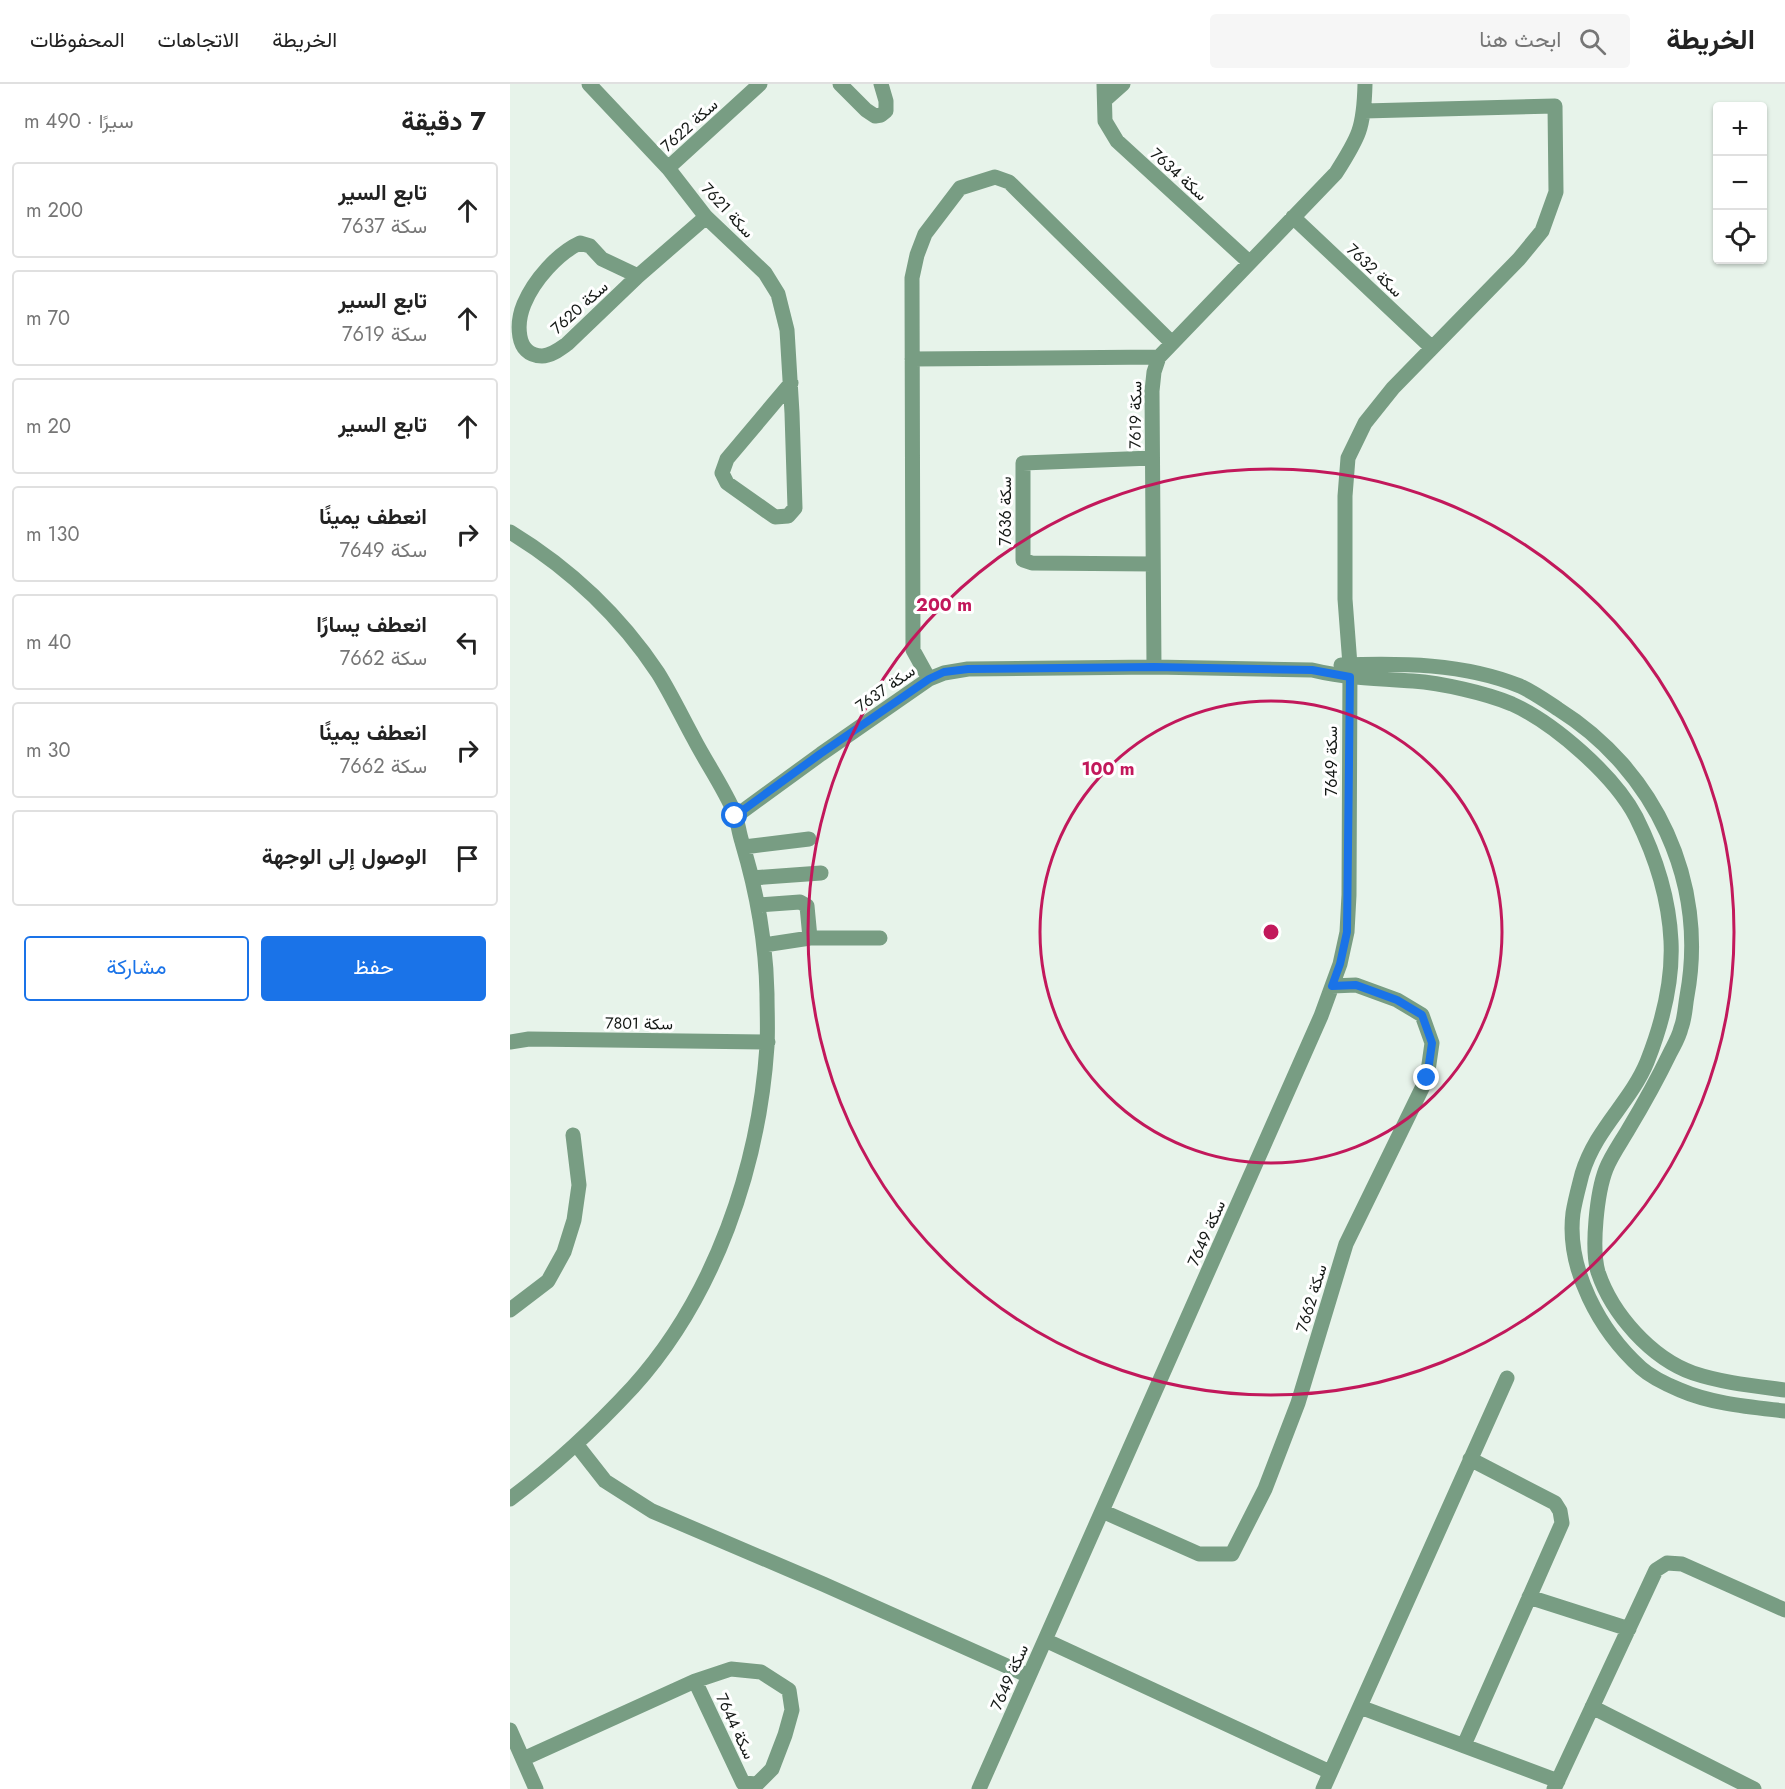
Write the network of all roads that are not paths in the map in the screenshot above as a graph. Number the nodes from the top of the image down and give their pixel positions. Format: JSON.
{"nodes":[{"id":1,"x":589,"y":84,"type":"edge"},
{"id":2,"x":760,"y":84,"type":"edge"},
{"id":3,"x":840,"y":84,"type":"edge"},
{"id":4,"x":881,"y":84,"type":"edge"},
{"id":5,"x":1104,"y":84,"type":"edge"},
{"id":6,"x":1123,"y":84,"type":"edge"},
{"id":7,"x":1365,"y":84,"type":"edge"},
{"id":8,"x":1105,"y":100,"type":"junction"},
{"id":9,"x":1365,"y":111,"type":"junction"},
{"id":10,"x":668,"y":168,"type":"junction"},
{"id":11,"x":706,"y":217,"type":"junction"},
{"id":12,"x":1293,"y":217,"type":"junction"},
{"id":13,"x":1249,"y":262,"type":"junction"},
{"id":14,"x":639,"y":276,"type":"junction"},
{"id":15,"x":1172,"y":343,"type":"junction"},
{"id":16,"x":1432,"y":348,"type":"junction"},
{"id":17,"x":1159,"y":357,"type":"junction"},
{"id":18,"x":912,"y":358,"type":"junction"},
{"id":19,"x":790,"y":383,"type":"junction"},
{"id":20,"x":1152,"y":458,"type":"junction"},
{"id":21,"x":510,"y":532,"type":"edge"},
{"id":22,"x":1153,"y":564,"type":"junction"},
{"id":23,"x":1154,"y":667,"type":"junction"},
{"id":24,"x":1350,"y":671,"type":"junction"},
{"id":25,"x":929,"y":679,"type":"junction"},
{"id":26,"x":735,"y":816,"type":"junction"},
{"id":27,"x":809,"y":839,"type":"dead end"},
{"id":28,"x":744,"y":847,"type":"junction"},
{"id":29,"x":821,"y":873,"type":"dead end"},
{"id":30,"x":752,"y":878,"type":"junction"},
{"id":31,"x":758,"y":905,"type":"junction"},
{"id":32,"x":810,"y":938,"type":"junction"},
{"id":33,"x":880,"y":938,"type":"dead end"},
{"id":34,"x":764,"y":945,"type":"junction"},
{"id":35,"x":1332,"y":986,"type":"junction"},
{"id":36,"x":510,"y":1042,"type":"edge"},
{"id":37,"x":768,"y":1042,"type":"junction"},
{"id":38,"x":573,"y":1135,"type":"dead end"},
{"id":39,"x":510,"y":1310,"type":"edge"},
{"id":40,"x":1507,"y":1378,"type":"dead end"},
{"id":41,"x":1785,"y":1390,"type":"edge"},
{"id":42,"x":1785,"y":1411,"type":"edge"},
{"id":43,"x":576,"y":1444,"type":"junction"},
{"id":44,"x":1470,"y":1459,"type":"junction"},
{"id":45,"x":510,"y":1499,"type":"edge"},
{"id":46,"x":1102,"y":1511,"type":"junction"},
{"id":47,"x":1529,"y":1597,"type":"junction"},
{"id":48,"x":1785,"y":1610,"type":"edge"},
{"id":49,"x":1629,"y":1629,"type":"junction"},
{"id":50,"x":1045,"y":1640,"type":"junction"},
{"id":51,"x":1029,"y":1676,"type":"junction"},
{"id":52,"x":695,"y":1681,"type":"junction"},
{"id":53,"x":1360,"y":1707,"type":"junction"},
{"id":54,"x":1592,"y":1707,"type":"junction"},
{"id":55,"x":510,"y":1730,"type":"edge"},
{"id":56,"x":1464,"y":1745,"type":"junction"},
{"id":57,"x":523,"y":1760,"type":"junction"},
{"id":58,"x":1330,"y":1772,"type":"junction"},
{"id":59,"x":1556,"y":1785,"type":"edge"},
{"id":60,"x":536,"y":1789,"type":"edge"},
{"id":61,"x":979,"y":1789,"type":"edge"},
{"id":62,"x":1323,"y":1789,"type":"edge"},
{"id":63,"x":1754,"y":1789,"type":"edge"}],
"edges":[{"from":1,"to":10,"type":"street","name":"سكة 7621"},
{"from":2,"to":10,"type":"street","name":"سكة 7622"},
{"from":3,"to":4,"type":"street"},
{"from":5,"to":8,"type":"street","name":"سكة 7634"},
{"from":6,"to":8,"type":"street"},
{"from":7,"to":9,"type":"street"},
{"from":8,"to":13,"type":"street","name":"سكة 7634"},
{"from":9,"to":12,"type":"street"},
{"from":9,"to":16,"type":"street","name":"سكة 7649"},
{"from":10,"to":11,"type":"street","name":"سكة 7621"},
{"from":11,"to":14,"type":"street","name":"سكة 7620"},
{"from":11,"to":19,"type":"street","name":"سكة 7621"},
{"from":12,"to":13,"type":"street"},
{"from":12,"to":16,"type":"street","name":"سكة 7632"},
{"from":13,"to":15,"type":"street"},
{"from":14,"to":14,"type":"street","name":"سكة 7620"},
{"from":15,"to":17,"type":"street"},
{"from":15,"to":18,"type":"street"},
{"from":16,"to":24,"type":"street","name":"سكة 7649"},
{"from":17,"to":18,"type":"street"},
{"from":17,"to":20,"type":"street","name":"سكة 7619"},
{"from":18,"to":25,"type":"street"},
{"from":19,"to":19,"type":"street","name":"سكة 7621"},
{"from":20,"to":22,"type":"street","name":"سكة 7619"},
{"from":20,"to":22,"type":"street","name":"سكة 7636"},
{"from":21,"to":26,"type":"street"},
{"from":22,"to":23,"type":"street","name":"سكة 7619"},
{"from":23,"to":24,"type":"street"},
{"from":23,"to":25,"type":"street","name":"سكة 7637"},
{"from":24,"to":35,"type":"street","name":"سكة 7649"},
{"from":24,"to":41,"type":"street"},
{"from":24,"to":42,"type":"street"},
{"from":25,"to":26,"type":"street","name":"سكة 7637"},
{"from":26,"to":28,"type":"street"},
{"from":27,"to":28,"type":"street"},
{"from":28,"to":30,"type":"street"},
{"from":29,"to":30,"type":"street"},
{"from":30,"to":31,"type":"street"},
{"from":31,"to":32,"type":"street"},
{"from":31,"to":34,"type":"street"},
{"from":32,"to":33,"type":"street"},
{"from":32,"to":34,"type":"street"},
{"from":34,"to":37,"type":"street"},
{"from":35,"to":46,"type":"street","name":"سكة 7649"},
{"from":35,"to":46,"type":"street","name":"سكة 7662"},
{"from":36,"to":37,"type":"street","name":"سكة 7801"},
{"from":37,"to":43,"type":"street"},
{"from":38,"to":39,"type":"street"},
{"from":40,"to":44,"type":"street"},
{"from":43,"to":45,"type":"street"},
{"from":43,"to":51,"type":"street"},
{"from":44,"to":47,"type":"street"},
{"from":44,"to":53,"type":"street"},
{"from":46,"to":50,"type":"street","name":"سكة 7649"},
{"from":47,"to":49,"type":"street"},
{"from":47,"to":56,"type":"street"},
{"from":48,"to":49,"type":"street"},
{"from":49,"to":54,"type":"street"},
{"from":50,"to":51,"type":"street","name":"سكة 7649"},
{"from":50,"to":58,"type":"street"},
{"from":51,"to":61,"type":"street","name":"سكة 7649"},
{"from":52,"to":52,"type":"street","name":"سكة 7644"},
{"from":52,"to":57,"type":"street","name":"سكة 7644"},
{"from":53,"to":56,"type":"street"},
{"from":53,"to":58,"type":"street"},
{"from":54,"to":59,"type":"street"},
{"from":54,"to":63,"type":"street"},
{"from":55,"to":57,"type":"street"},
{"from":56,"to":59,"type":"street"},
{"from":57,"to":60,"type":"street"},
{"from":58,"to":62,"type":"street"}]}
